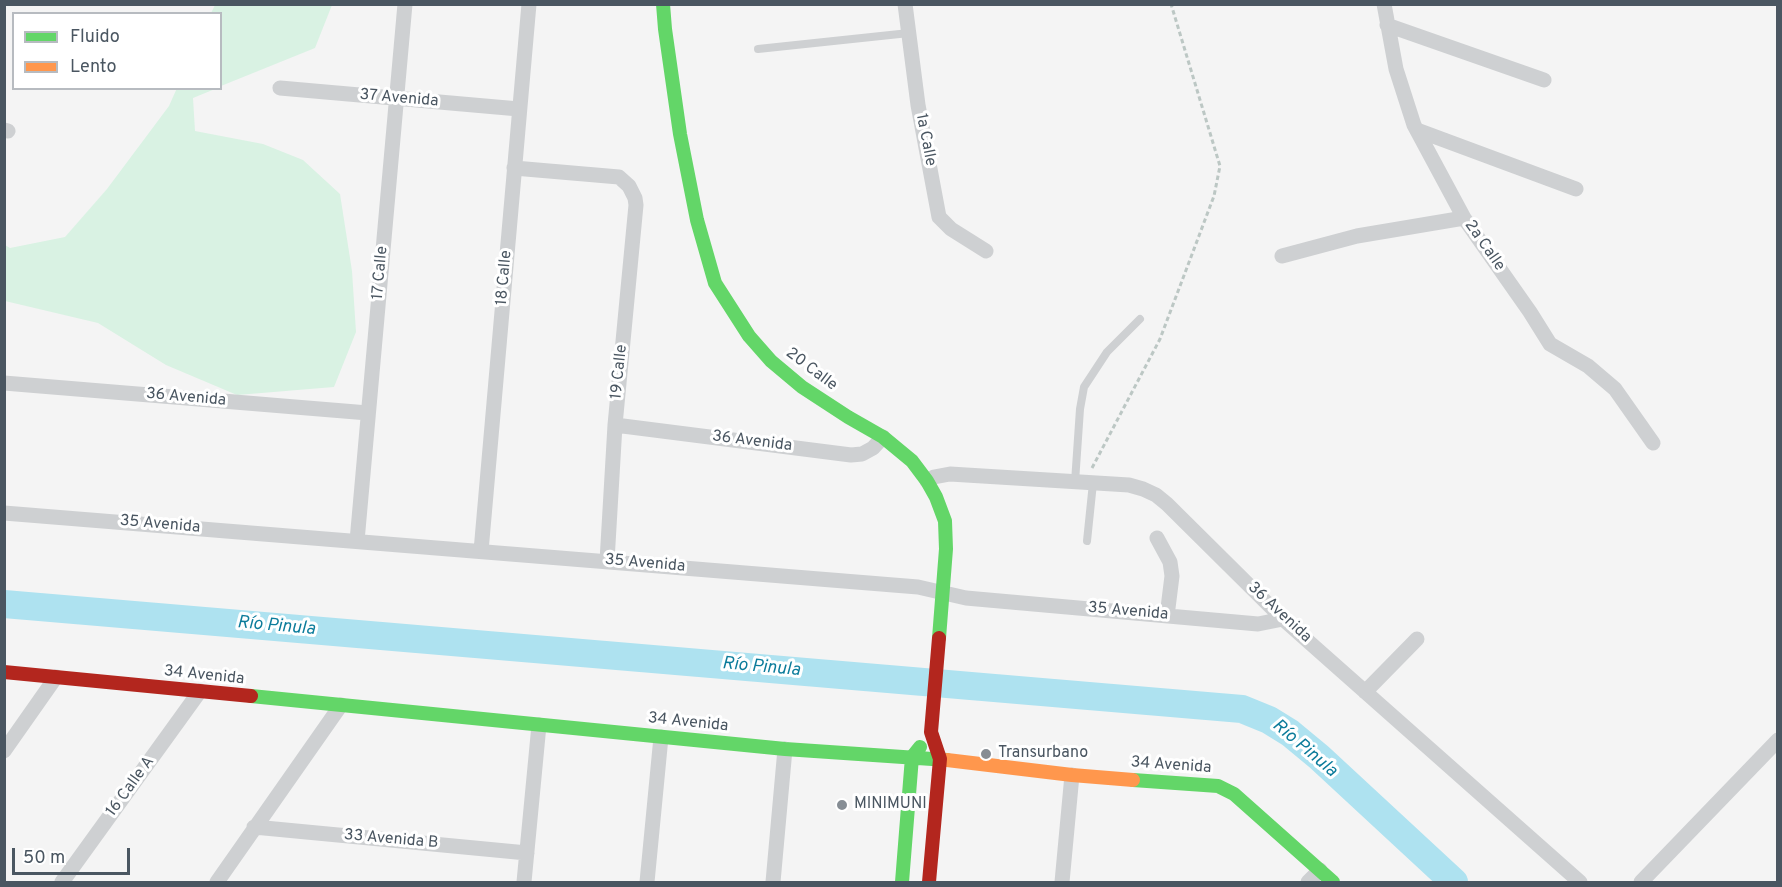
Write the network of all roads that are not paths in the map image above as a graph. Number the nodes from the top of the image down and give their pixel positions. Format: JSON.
{"nodes":[{"id":1,"x":405,"y":4,"type":"edge"},
{"id":2,"x":529,"y":4,"type":"edge"},
{"id":3,"x":663,"y":4,"type":"edge"},
{"id":4,"x":905,"y":4,"type":"edge"},
{"id":5,"x":1384,"y":4,"type":"edge"},
{"id":6,"x":1387,"y":25,"type":"junction"},
{"id":7,"x":909,"y":33,"type":"junction"},
{"id":8,"x":758,"y":49,"type":"dead end"},
{"id":9,"x":1544,"y":80,"type":"dead end"},
{"id":10,"x":280,"y":88,"type":"dead end"},
{"id":11,"x":397,"y":99,"type":"junction"},
{"id":12,"x":519,"y":109,"type":"junction"},
{"id":13,"x":1417,"y":130,"type":"junction"},
{"id":14,"x":514,"y":168,"type":"junction"},
{"id":15,"x":1576,"y":189,"type":"dead end"},
{"id":16,"x":1464,"y":218,"type":"junction"},
{"id":17,"x":986,"y":251,"type":"dead end"},
{"id":18,"x":1282,"y":256,"type":"dead end"},
{"id":19,"x":1140,"y":319,"type":"dead end"},
{"id":20,"x":4,"y":383,"type":"edge"},
{"id":21,"x":368,"y":413,"type":"junction"},
{"id":22,"x":615,"y":425,"type":"junction"},
{"id":23,"x":883,"y":437,"type":"junction"},
{"id":24,"x":1653,"y":443,"type":"dead end"},
{"id":25,"x":927,"y":481,"type":"junction"},
{"id":26,"x":1084,"y":483,"type":"junction"},
{"id":27,"x":4,"y":513,"type":"edge"},
{"id":28,"x":1157,"y":538,"type":"dead end"},
{"id":29,"x":357,"y":541,"type":"junction"},
{"id":30,"x":1087,"y":542,"type":"dead end"},
{"id":31,"x":482,"y":551,"type":"junction"},
{"id":32,"x":607,"y":561,"type":"junction"},
{"id":33,"x":942,"y":592,"type":"junction"},
{"id":34,"x":1167,"y":616,"type":"junction"},
{"id":35,"x":1283,"y":619,"type":"junction"},
{"id":36,"x":1417,"y":639,"type":"dead end"},
{"id":37,"x":4,"y":672,"type":"edge"},
{"id":38,"x":56,"y":677,"type":"junction"},
{"id":39,"x":200,"y":691,"type":"junction"},
{"id":40,"x":1365,"y":692,"type":"junction"},
{"id":41,"x":341,"y":705,"type":"junction"},
{"id":42,"x":539,"y":725,"type":"junction"},
{"id":43,"x":931,"y":732,"type":"junction"},
{"id":44,"x":661,"y":737,"type":"junction"},
{"id":45,"x":1778,"y":740,"type":"edge"},
{"id":46,"x":785,"y":749,"type":"junction"},
{"id":47,"x":4,"y":751,"type":"edge"},
{"id":48,"x":912,"y":757,"type":"junction"},
{"id":49,"x":940,"y":759,"type":"junction"},
{"id":50,"x":1072,"y":775,"type":"junction"},
{"id":51,"x":254,"y":827,"type":"junction"},
{"id":52,"x":527,"y":853,"type":"junction"},
{"id":53,"x":1320,"y":870,"type":"junction"},
{"id":54,"x":62,"y":882,"type":"edge"},
{"id":55,"x":217,"y":882,"type":"edge"},
{"id":56,"x":524,"y":882,"type":"edge"},
{"id":57,"x":647,"y":882,"type":"edge"},
{"id":58,"x":773,"y":882,"type":"edge"},
{"id":59,"x":902,"y":882,"type":"edge"},
{"id":60,"x":929,"y":882,"type":"edge"},
{"id":61,"x":1062,"y":882,"type":"edge"},
{"id":62,"x":1308,"y":882,"type":"edge"},
{"id":63,"x":1333,"y":882,"type":"edge"},
{"id":64,"x":1580,"y":882,"type":"edge"},
{"id":65,"x":1641,"y":882,"type":"edge"}],
"edges":[{"from":1,"to":11,"type":"street","name":"17 Calle"},
{"from":2,"to":12,"type":"street","name":"18 Calle"},
{"from":3,"to":23,"type":"street","name":"20 Calle"},
{"from":4,"to":7,"type":"street","name":"1a Calle"},
{"from":5,"to":6,"type":"street","name":"2a Calle"},
{"from":6,"to":9,"type":"street"},
{"from":6,"to":13,"type":"street","name":"2a Calle"},
{"from":7,"to":8,"type":"lane"},
{"from":7,"to":17,"type":"street","name":"1a Calle"},
{"from":10,"to":11,"type":"street","name":"37 Avenida"},
{"from":11,"to":12,"type":"street","name":"37 Avenida"},
{"from":11,"to":21,"type":"street","name":"17 Calle"},
{"from":12,"to":14,"type":"street","name":"18 Calle"},
{"from":13,"to":15,"type":"street"},
{"from":13,"to":16,"type":"street","name":"2a Calle"},
{"from":14,"to":22,"type":"street","name":"19 Calle"},
{"from":14,"to":31,"type":"street","name":"18 Calle"},
{"from":16,"to":18,"type":"street"},
{"from":16,"to":24,"type":"street","name":"2a Calle"},
{"from":19,"to":26,"type":"lane"},
{"from":20,"to":21,"type":"street","name":"36 Avenida"},
{"from":21,"to":29,"type":"street","name":"17 Calle"},
{"from":22,"to":23,"type":"street","name":"36 Avenida"},
{"from":22,"to":32,"type":"street","name":"19 Calle"},
{"from":23,"to":25,"type":"street","name":"20 Calle"},
{"from":25,"to":26,"type":"street","name":"36 Avenida"},
{"from":25,"to":33,"type":"street","name":"20 Calle"},
{"from":26,"to":30,"type":"lane"},
{"from":26,"to":35,"type":"street","name":"36 Avenida"},
{"from":27,"to":29,"type":"street","name":"35 Avenida"},
{"from":28,"to":34,"type":"street"},
{"from":29,"to":31,"type":"street","name":"35 Avenida"},
{"from":31,"to":32,"type":"street","name":"35 Avenida"},
{"from":32,"to":33,"type":"street","name":"35 Avenida"},
{"from":33,"to":34,"type":"street","name":"35 Avenida"},
{"from":33,"to":43,"type":"street","name":"20 Calle"},
{"from":34,"to":35,"type":"street","name":"35 Avenida"},
{"from":35,"to":40,"type":"street","name":"36 Avenida"},
{"from":36,"to":40,"type":"street"},
{"from":37,"to":38,"type":"street","name":"34 Avenida"},
{"from":38,"to":39,"type":"street","name":"34 Avenida"},
{"from":38,"to":47,"type":"street"},
{"from":39,"to":41,"type":"street","name":"34 Avenida"},
{"from":39,"to":54,"type":"street","name":"16 Calle A"},
{"from":40,"to":64,"type":"street","name":"36 Avenida"},
{"from":41,"to":42,"type":"street","name":"34 Avenida"},
{"from":41,"to":51,"type":"street"},
{"from":42,"to":44,"type":"street","name":"34 Avenida"},
{"from":42,"to":52,"type":"street"},
{"from":43,"to":48,"type":"street"},
{"from":43,"to":49,"type":"street","name":"20 Calle"},
{"from":44,"to":46,"type":"street","name":"34 Avenida"},
{"from":44,"to":57,"type":"street"},
{"from":45,"to":65,"type":"street"},
{"from":46,"to":48,"type":"street","name":"34 Avenida"},
{"from":46,"to":58,"type":"street"},
{"from":48,"to":49,"type":"street","name":"34 Avenida"},
{"from":48,"to":59,"type":"street"},
{"from":49,"to":50,"type":"street","name":"34 Avenida"},
{"from":49,"to":60,"type":"street","name":"20 Calle"},
{"from":50,"to":53,"type":"street","name":"34 Avenida"},
{"from":50,"to":61,"type":"street"},
{"from":51,"to":52,"type":"street","name":"33 Avenida B"},
{"from":51,"to":55,"type":"street"},
{"from":52,"to":56,"type":"street"},
{"from":53,"to":62,"type":"street"},
{"from":53,"to":63,"type":"street","name":"34 Avenida"}]}
